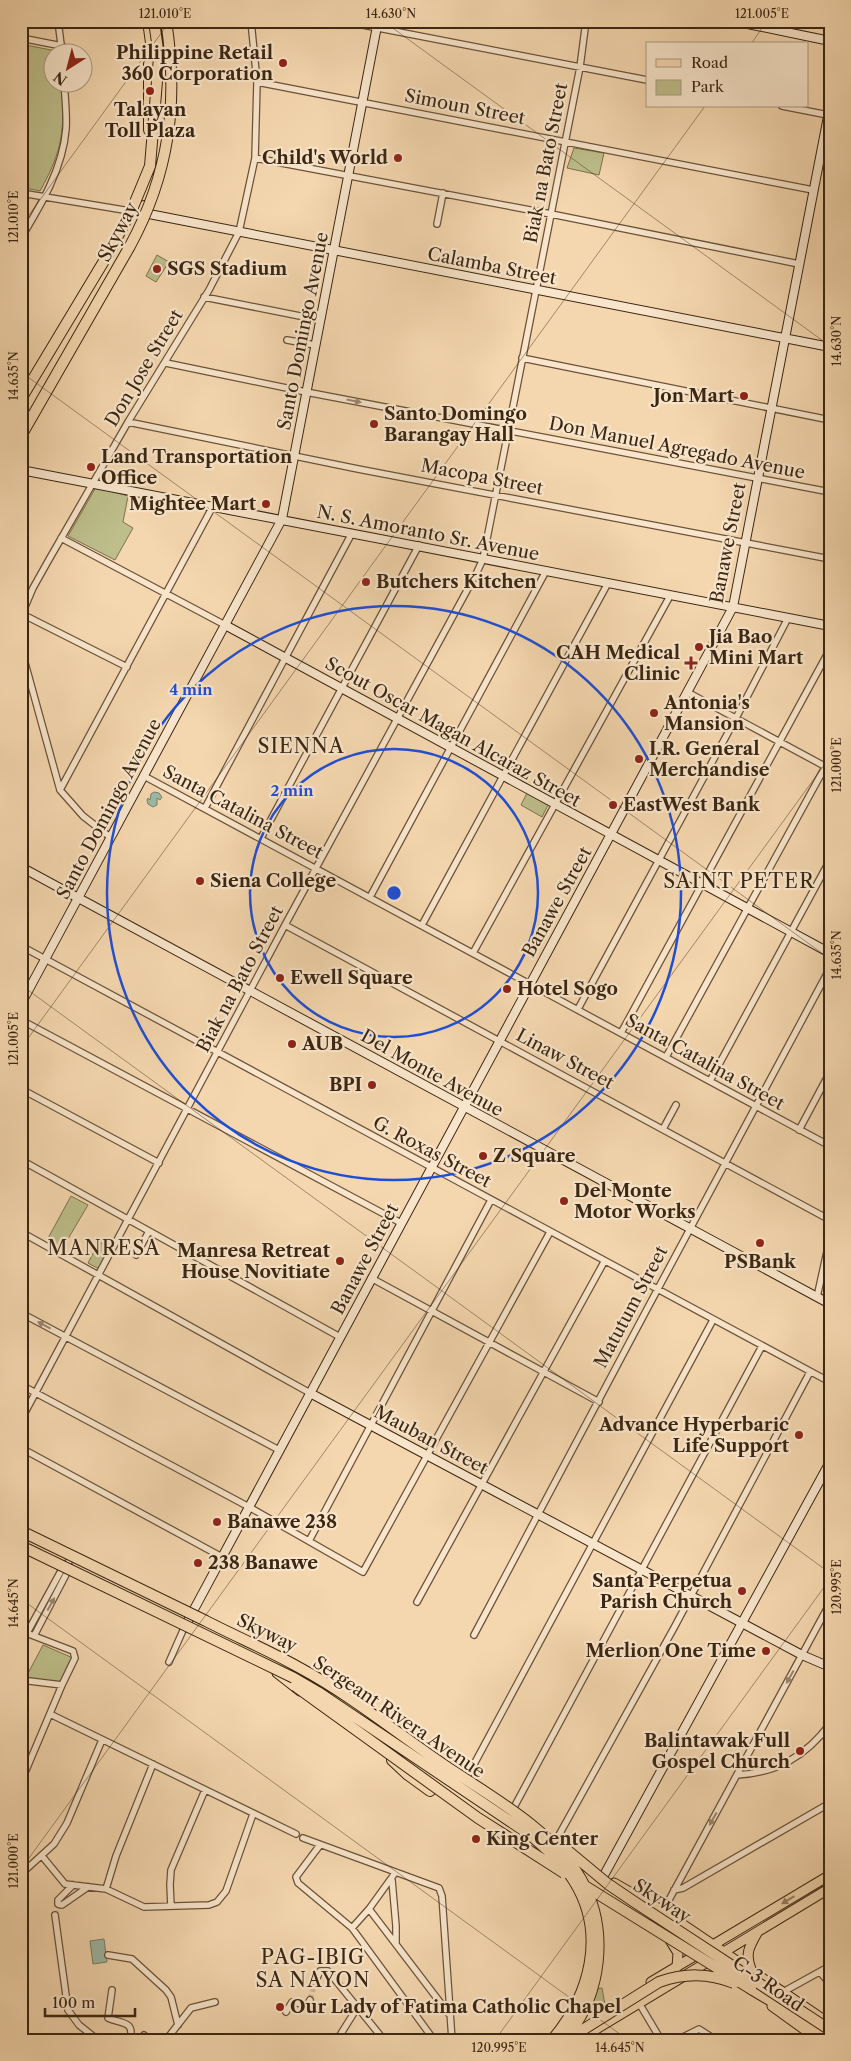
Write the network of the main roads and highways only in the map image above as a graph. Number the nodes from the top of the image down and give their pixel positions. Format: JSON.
{"nodes":[{"id":1,"x":141,"y":21,"type":"edge"},
{"id":2,"x":151,"y":21,"type":"edge"},
{"id":3,"x":165,"y":21,"type":"edge"},
{"id":4,"x":733,"y":21,"type":"edge"},
{"id":5,"x":377,"y":25,"type":"edge"},
{"id":6,"x":830,"y":40,"type":"edge"},
{"id":7,"x":151,"y":90,"type":"junction"},
{"id":8,"x":829,"y":111,"type":"edge"},
{"id":9,"x":170,"y":132,"type":"joint"},
{"id":10,"x":148,"y":168,"type":"junction"},
{"id":11,"x":146,"y":212,"type":"junction"},
{"id":12,"x":334,"y":251,"type":"junction"},
{"id":13,"x":784,"y":338,"type":"junction"},
{"id":14,"x":830,"y":347,"type":"edge"},
{"id":15,"x":21,"y":398,"type":"edge"},
{"id":16,"x":21,"y":418,"type":"edge"},
{"id":17,"x":21,"y":437,"type":"edge"},
{"id":18,"x":21,"y":470,"type":"edge"},
{"id":19,"x":282,"y":519,"type":"junction"},
{"id":20,"x":733,"y":607,"type":"junction"},
{"id":21,"x":225,"y":625,"type":"junction"},
{"id":22,"x":830,"y":626,"type":"edge"},
{"id":23,"x":611,"y":835,"type":"junction"},
{"id":24,"x":21,"y":867,"type":"edge"},
{"id":25,"x":78,"y":898,"type":"junction"},
{"id":26,"x":830,"y":953,"type":"edge"},
{"id":27,"x":21,"y":1004,"type":"edge"},
{"id":28,"x":463,"y":1107,"type":"junction"},
{"id":29,"x":830,"y":1304,"type":"edge"},
{"id":30,"x":310,"y":1393,"type":"junction"},
{"id":31,"x":830,"y":1462,"type":"edge"},
{"id":32,"x":21,"y":1532,"type":"edge"},
{"id":33,"x":21,"y":1548,"type":"edge"},
{"id":34,"x":190,"y":1617,"type":"junction"},
{"id":35,"x":742,"y":1623,"type":"junction"},
{"id":36,"x":184,"y":1628,"type":"junction"},
{"id":37,"x":263,"y":1664,"type":"junction"},
{"id":38,"x":830,"y":1667,"type":"edge"},
{"id":39,"x":277,"y":1672,"type":"junction"},
{"id":40,"x":380,"y":1748,"type":"junction"},
{"id":41,"x":468,"y":1782,"type":"junction"},
{"id":42,"x":430,"y":1791,"type":"dead end"},
{"id":43,"x":483,"y":1791,"type":"junction"},
{"id":44,"x":464,"y":1794,"type":"junction"},
{"id":45,"x":574,"y":1875,"type":"junction"},
{"id":46,"x":830,"y":1875,"type":"edge"},
{"id":47,"x":604,"y":1877,"type":"junction"},
{"id":48,"x":830,"y":1888,"type":"edge"},
{"id":49,"x":659,"y":1929,"type":"junction"},
{"id":50,"x":757,"y":1932,"type":"junction"},
{"id":51,"x":714,"y":1944,"type":"junction"},
{"id":52,"x":724,"y":1951,"type":"junction"},
{"id":53,"x":697,"y":1954,"type":"junction"},
{"id":54,"x":708,"y":1962,"type":"junction"},
{"id":55,"x":677,"y":1967,"type":"junction"},
{"id":56,"x":751,"y":1970,"type":"junction"},
{"id":57,"x":751,"y":1989,"type":"junction"},
{"id":58,"x":830,"y":2024,"type":"edge"},
{"id":59,"x":574,"y":2029,"type":"junction"},
{"id":60,"x":830,"y":2030,"type":"edge"},
{"id":61,"x":592,"y":2036,"type":"edge"},
{"id":62,"x":830,"y":2036,"type":"edge"},
{"id":63,"x":552,"y":2040,"type":"edge"},
{"id":64,"x":556,"y":2040,"type":"edge"},
{"id":65,"x":564,"y":2040,"type":"edge"},
{"id":66,"x":570,"y":2040,"type":"edge"},
{"id":67,"x":578,"y":2040,"type":"edge"},
{"id":68,"x":820,"y":2040,"type":"edge"}],
"edges":[{"from":1,"to":7,"type":"highway"},
{"from":2,"to":7,"type":"highway","bridge":true},
{"from":2,"to":10,"type":"main road"},
{"from":3,"to":9,"type":"main road"},
{"from":3,"to":17,"type":"highway","name":"Skyway","bridge":true},
{"from":4,"to":6,"type":"main road"},
{"from":5,"to":12,"type":"main road","name":"Santo Domingo Avenue"},
{"from":7,"to":10,"type":"highway"},
{"from":7,"to":15,"type":"highway","name":"Skyway","bridge":true},
{"from":8,"to":13,"type":"main road","name":"Banawe Street"},
{"from":9,"to":11,"type":"highway"},
{"from":10,"to":15,"type":"main road"},
{"from":11,"to":12,"type":"main road","name":"Calamba Street"},
{"from":11,"to":16,"type":"highway"},
{"from":11,"to":17,"type":"main road"},
{"from":12,"to":13,"type":"main road","name":"Calamba Street"},
{"from":12,"to":19,"type":"main road","name":"Santo Domingo Avenue"},
{"from":13,"to":14,"type":"main road","name":"Calamba Street"},
{"from":13,"to":20,"type":"main road","name":"Banawe Street"},
{"from":18,"to":19,"type":"main road","name":"N. S. Amoranto Sr. Avenue"},
{"from":19,"to":20,"type":"main road","name":"N. S. Amoranto Sr. Avenue"},
{"from":19,"to":21,"type":"main road","name":"Santo Domingo Avenue"},
{"from":20,"to":22,"type":"main road","name":"N. S. Amoranto Sr. Avenue"},
{"from":20,"to":23,"type":"main road","name":"Banawe Street"},
{"from":21,"to":23,"type":"main road","name":"Scout Oscar Magan Alcaraz Street"},
{"from":21,"to":25,"type":"main road","name":"Santo Domingo Avenue"},
{"from":23,"to":26,"type":"main road","name":"Scout Oscar Magan Alcaraz Street"},
{"from":23,"to":28,"type":"main road","name":"Banawe Street"},
{"from":24,"to":25,"type":"main road","name":"Del Monte Avenue"},
{"from":25,"to":27,"type":"main road","name":"Santo Domingo Avenue"},
{"from":25,"to":28,"type":"main road","name":"Del Monte Avenue"},
{"from":28,"to":29,"type":"main road","name":"Del Monte Avenue"},
{"from":28,"to":30,"type":"main road","name":"Banawe Street"},
{"from":30,"to":34,"type":"main road","name":"Banawe Street"},
{"from":30,"to":35,"type":"main road","name":"Mauban Street"},
{"from":31,"to":35,"type":"main road"},
{"from":32,"to":34,"type":"main road","name":"Sergeant Rivera Avenue"},
{"from":32,"to":43,"type":"highway","name":"Skyway","bridge":true},
{"from":33,"to":36,"type":"main road","name":"Sergeant Rivera Avenue"},
{"from":33,"to":37,"type":"highway","name":"Skyway","bridge":true},
{"from":34,"to":36,"type":"main road","name":"Banawe Street"},
{"from":34,"to":41,"type":"main road","name":"Sergeant Rivera Avenue"},
{"from":35,"to":38,"type":"main road","name":"Mauban Street"},
{"from":35,"to":47,"type":"main road"},
{"from":36,"to":39,"type":"main road","name":"Sergeant Rivera Avenue"},
{"from":37,"to":40,"type":"highway","name":"Skyway","bridge":true},
{"from":37,"to":63,"type":"highway","name":"Skyway","bridge":true},
{"from":39,"to":40,"type":"main road","name":"Sergeant Rivera Avenue"},
{"from":39,"to":44,"type":"main road","name":"Sergeant Rivera Avenue"},
{"from":40,"to":42,"type":"highway","bridge":true},
{"from":40,"to":45,"type":"main road","name":"Sergeant Rivera Avenue"},
{"from":40,"to":57,"type":"highway","name":"Skyway","bridge":true},
{"from":41,"to":44,"type":"main road"},
{"from":41,"to":47,"type":"main road","name":"Sergeant Rivera Avenue"},
{"from":43,"to":60,"type":"highway","name":"Skyway","bridge":true},
{"from":43,"to":65,"type":"highway","name":"Skyway","bridge":true},
{"from":44,"to":45,"type":"main road","name":"Sergeant Rivera Avenue"},
{"from":45,"to":49,"type":"main road","name":"Sergeant Rivera Avenue"},
{"from":45,"to":59,"type":"main road"},
{"from":46,"to":51,"type":"main road","one_way":true},
{"from":47,"to":51,"type":"main road","name":"Sergeant Rivera Avenue"},
{"from":48,"to":50,"type":"main road"},
{"from":49,"to":53,"type":"main road","name":"Sergeant Rivera Avenue"},
{"from":49,"to":55,"type":"main road"},
{"from":50,"to":52,"type":"main road"},
{"from":50,"to":56,"type":"main road"},
{"from":51,"to":52,"type":"main road","name":"C-3 Road"},
{"from":51,"to":53,"type":"main road"},
{"from":52,"to":54,"type":"main road"},
{"from":52,"to":56,"type":"main road","name":"C-3 Road"},
{"from":53,"to":54,"type":"main road","name":"C-3 Road"},
{"from":53,"to":55,"type":"main road"},
{"from":54,"to":61,"type":"main road"},
{"from":54,"to":68,"type":"main road","name":"C-3 Road"},
{"from":55,"to":59,"type":"main road"},
{"from":56,"to":58,"type":"main road","name":"C-3 Road"},
{"from":57,"to":62,"type":"highway"},
{"from":57,"to":66,"type":"highway","bridge":true},
{"from":59,"to":64,"type":"main road"},
{"from":61,"to":67,"type":"main road"}]}
